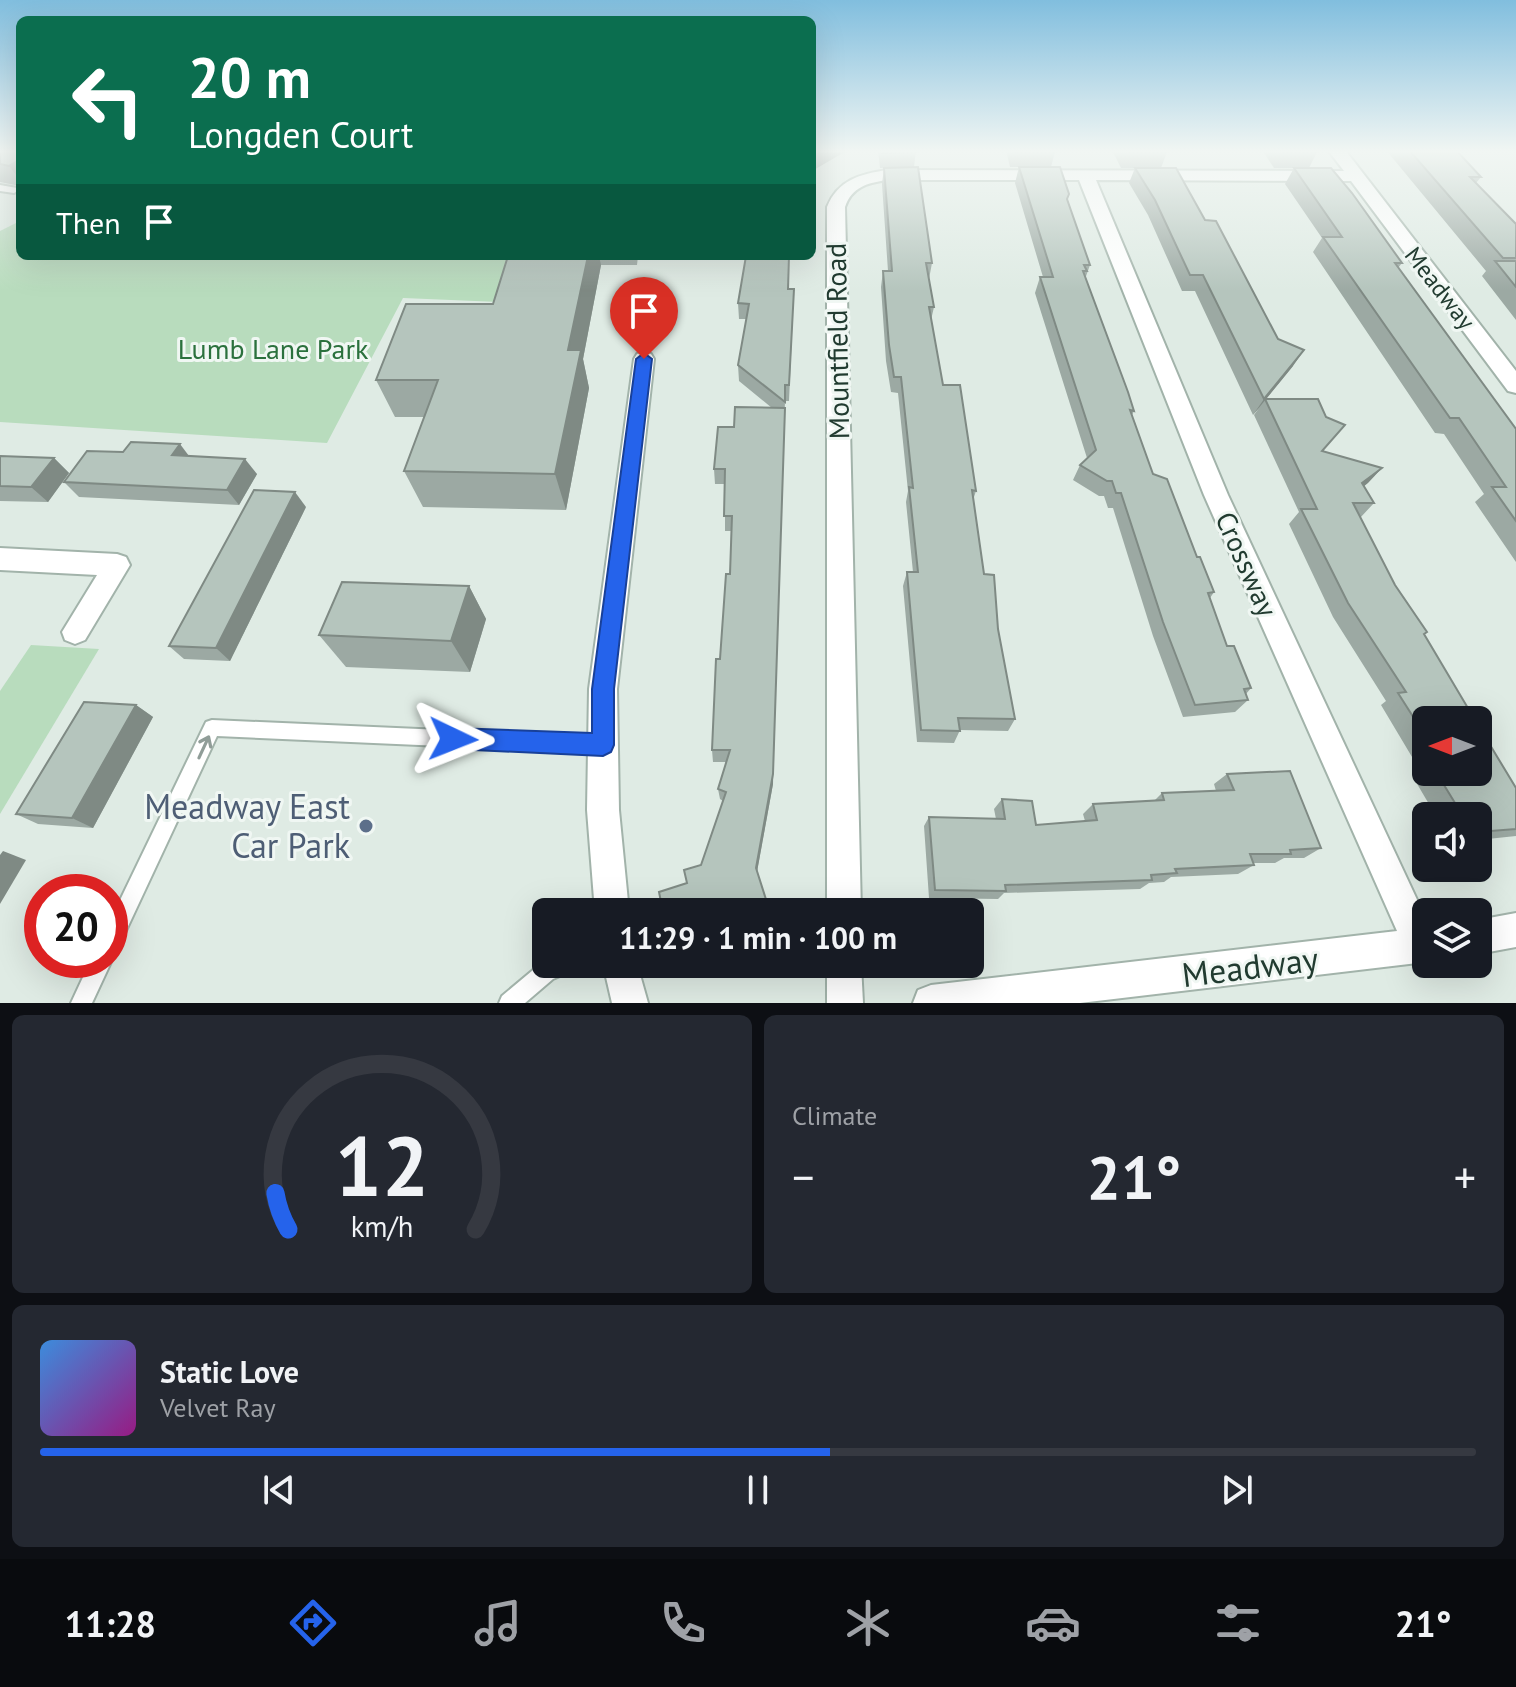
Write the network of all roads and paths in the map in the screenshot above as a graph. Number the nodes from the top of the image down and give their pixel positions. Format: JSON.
{"nodes":[{"id":1,"x":839,"y":197,"type":"edge"},
{"id":2,"x":1094,"y":197,"type":"edge"},
{"id":3,"x":1370,"y":197,"type":"edge"},
{"id":4,"x":644,"y":359,"type":"dead end"},
{"id":5,"x":1516,"y":386,"type":"edge"},
{"id":6,"x":0,"y":559,"type":"edge"},
{"id":7,"x":75,"y":632,"type":"dead end"},
{"id":8,"x":603,"y":745,"type":"junction"},
{"id":9,"x":611,"y":898,"type":"edge"},
{"id":10,"x":844,"y":898,"type":"edge"},
{"id":11,"x":128,"y":905,"type":"edge"},
{"id":12,"x":1412,"y":922,"type":"edge"},
{"id":13,"x":1516,"y":930,"type":"edge"},
{"id":14,"x":1492,"y":934,"type":"edge"},
{"id":15,"x":1412,"y":947,"type":"edge"},
{"id":16,"x":93,"y":978,"type":"edge"},
{"id":17,"x":539,"y":978,"type":"edge"},
{"id":18,"x":624,"y":978,"type":"edge"},
{"id":19,"x":844,"y":978,"type":"edge"},
{"id":20,"x":81,"y":1003,"type":"edge"},
{"id":21,"x":509,"y":1003,"type":"edge"},
{"id":22,"x":630,"y":1003,"type":"edge"},
{"id":23,"x":845,"y":1003,"type":"edge"},
{"id":24,"x":931,"y":1003,"type":"edge"}],
"edges":[{"from":1,"to":10,"type":"street","name":"Mountfield Road"},
{"from":2,"to":12,"type":"street","name":"Crossway"},
{"from":3,"to":5,"type":"street","name":"Meadway"},
{"from":4,"to":8,"type":"street"},
{"from":6,"to":7,"type":"street"},
{"from":8,"to":9,"type":"street"},
{"from":11,"to":8,"type":"lane","one_way":true},
{"from":13,"to":14,"type":"street"},
{"from":15,"to":24,"type":"street","name":"Meadway"},
{"from":16,"to":20,"type":"lane"},
{"from":17,"to":21,"type":"lane"},
{"from":18,"to":22,"type":"street"},
{"from":19,"to":23,"type":"street"}]}
